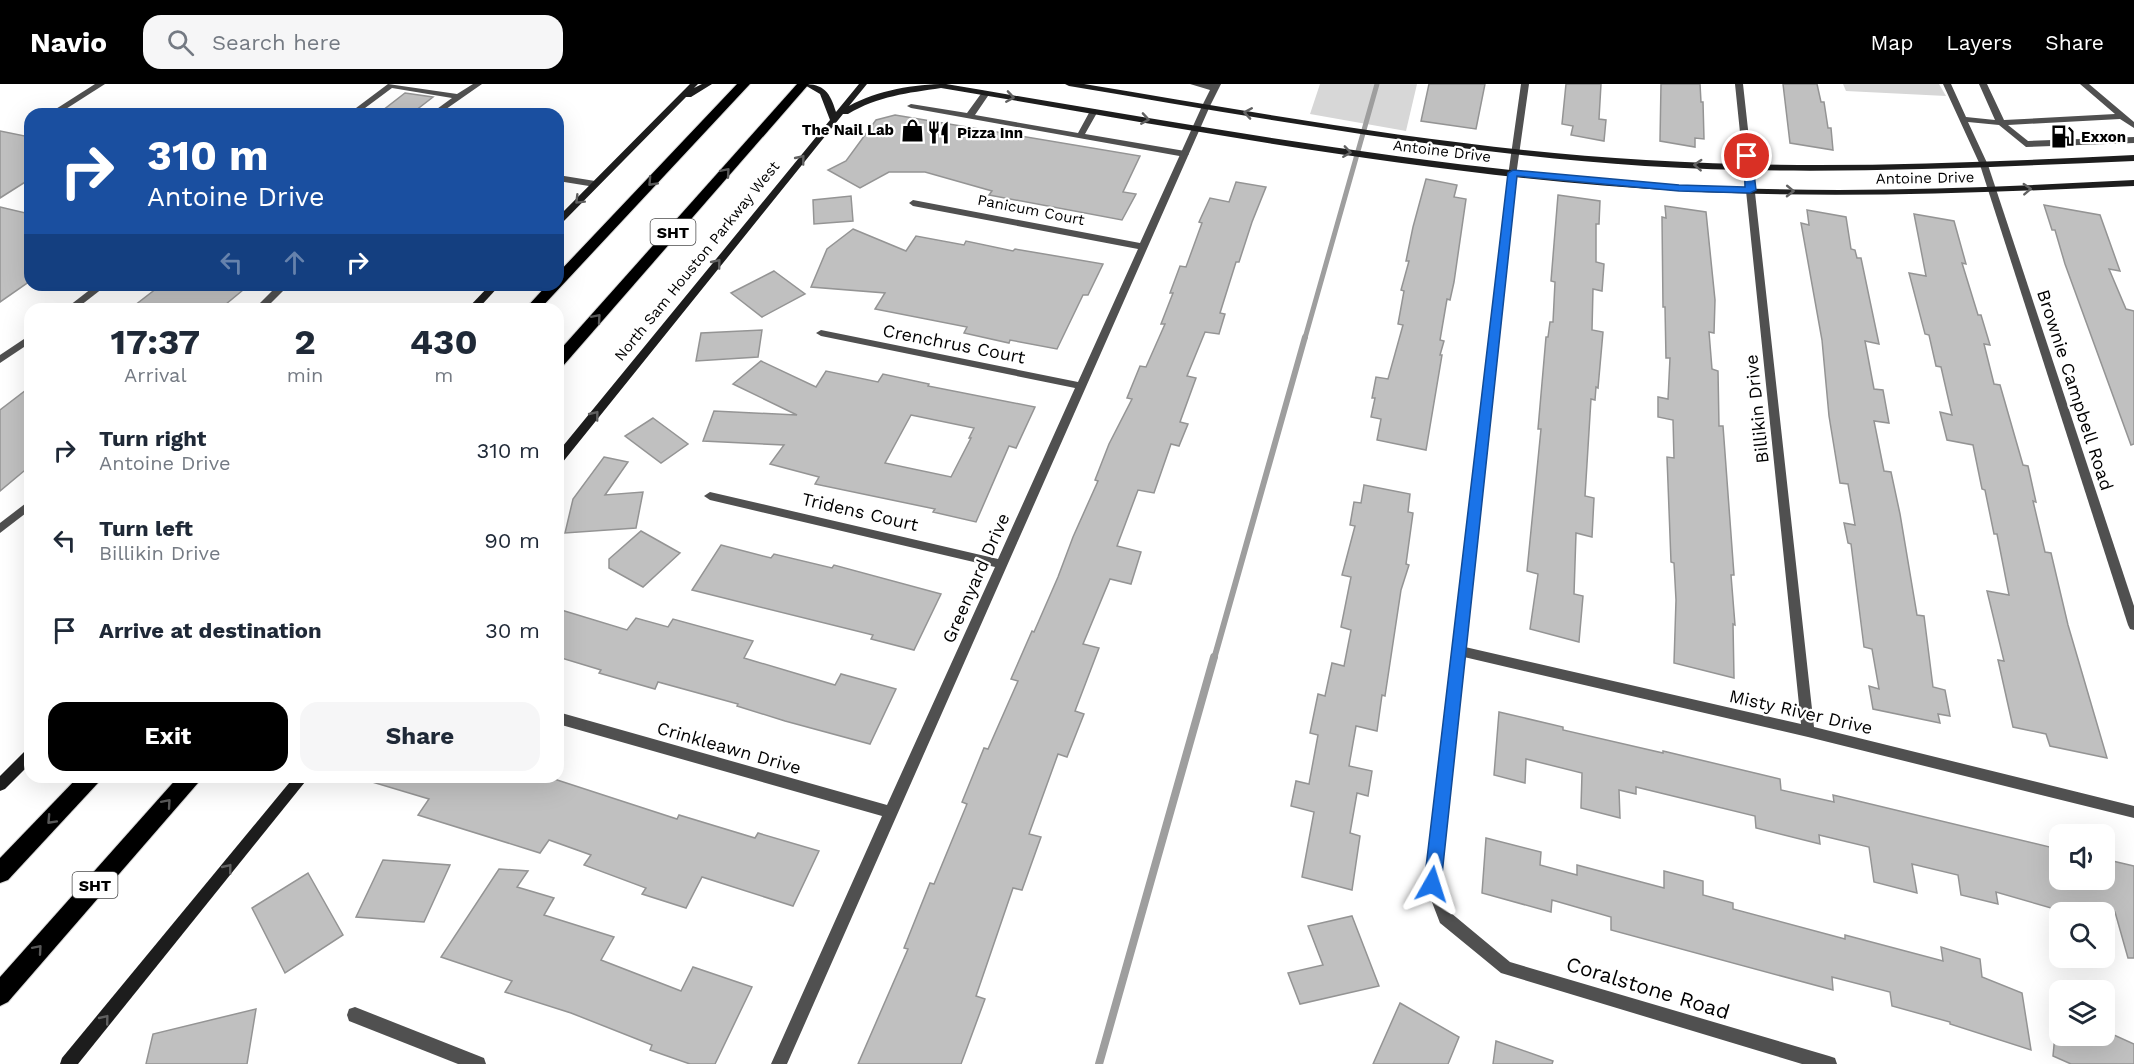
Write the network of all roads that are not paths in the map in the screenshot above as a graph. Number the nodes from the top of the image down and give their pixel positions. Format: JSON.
{"nodes":[{"id":1,"x":101,"y":84,"type":"edge"},
{"id":2,"x":478,"y":84,"type":"edge"},
{"id":3,"x":683,"y":84,"type":"edge"},
{"id":4,"x":694,"y":84,"type":"edge"},
{"id":5,"x":708,"y":84,"type":"edge"},
{"id":6,"x":805,"y":84,"type":"edge"},
{"id":7,"x":863,"y":84,"type":"edge"},
{"id":8,"x":932,"y":84,"type":"edge"},
{"id":9,"x":1069,"y":84,"type":"edge"},
{"id":10,"x":1194,"y":84,"type":"edge"},
{"id":11,"x":1525,"y":84,"type":"edge"},
{"id":12,"x":1740,"y":84,"type":"edge"},
{"id":13,"x":1947,"y":84,"type":"edge"},
{"id":14,"x":1983,"y":84,"type":"edge"},
{"id":15,"x":2084,"y":84,"type":"edge"},
{"id":16,"x":392,"y":85,"type":"edge"},
{"id":17,"x":942,"y":86,"type":"junction"},
{"id":18,"x":1215,"y":86,"type":"edge"},
{"id":19,"x":740,"y":89,"type":"edge"},
{"id":20,"x":986,"y":93,"type":"junction"},
{"id":21,"x":458,"y":97,"type":"junction"},
{"id":22,"x":680,"y":99,"type":"junction"},
{"id":23,"x":911,"y":106,"type":"dead end"},
{"id":24,"x":1206,"y":106,"type":"junction"},
{"id":25,"x":62,"y":108,"type":"edge"},
{"id":26,"x":360,"y":108,"type":"edge"},
{"id":27,"x":442,"y":108,"type":"edge"},
{"id":28,"x":1094,"y":111,"type":"junction"},
{"id":29,"x":2122,"y":116,"type":"junction"},
{"id":30,"x":969,"y":117,"type":"junction"},
{"id":31,"x":2095,"y":118,"type":"junction"},
{"id":32,"x":1964,"y":119,"type":"junction"},
{"id":33,"x":2075,"y":119,"type":"junction"},
{"id":34,"x":834,"y":120,"type":"junction"},
{"id":35,"x":2054,"y":120,"type":"junction"},
{"id":36,"x":2032,"y":121,"type":"junction"},
{"id":37,"x":2001,"y":123,"type":"junction"},
{"id":38,"x":2104,"y":126,"type":"dead end"},
{"id":39,"x":2134,"y":126,"type":"edge"},
{"id":40,"x":2084,"y":127,"type":"dead end"},
{"id":41,"x":1197,"y":128,"type":"junction"},
{"id":42,"x":2062,"y":128,"type":"dead end"},
{"id":43,"x":2041,"y":129,"type":"dead end"},
{"id":44,"x":1080,"y":136,"type":"junction"},
{"id":45,"x":2134,"y":140,"type":"edge"},
{"id":46,"x":1516,"y":150,"type":"junction"},
{"id":47,"x":1185,"y":154,"type":"junction"},
{"id":48,"x":2134,"y":158,"type":"edge"},
{"id":49,"x":1984,"y":165,"type":"junction"},
{"id":50,"x":1749,"y":168,"type":"junction"},
{"id":51,"x":1513,"y":173,"type":"junction"},
{"id":52,"x":564,"y":179,"type":"edge"},
{"id":53,"x":2134,"y":183,"type":"edge"},
{"id":54,"x":595,"y":184,"type":"junction"},
{"id":55,"x":1750,"y":190,"type":"junction"},
{"id":56,"x":1992,"y":190,"type":"junction"},
{"id":57,"x":913,"y":203,"type":"dead end"},
{"id":58,"x":564,"y":216,"type":"edge"},
{"id":59,"x":1144,"y":247,"type":"junction"},
{"id":60,"x":564,"y":276,"type":"edge"},
{"id":61,"x":94,"y":291,"type":"edge"},
{"id":62,"x":278,"y":291,"type":"edge"},
{"id":63,"x":489,"y":291,"type":"edge"},
{"id":64,"x":549,"y":291,"type":"edge"},
{"id":65,"x":78,"y":303,"type":"edge"},
{"id":66,"x":265,"y":303,"type":"edge"},
{"id":67,"x":478,"y":303,"type":"edge"},
{"id":68,"x":538,"y":303,"type":"edge"},
{"id":69,"x":821,"y":333,"type":"dead end"},
{"id":70,"x":24,"y":342,"type":"edge"},
{"id":71,"x":564,"y":355,"type":"edge"},
{"id":72,"x":0,"y":360,"type":"edge"},
{"id":73,"x":1081,"y":386,"type":"junction"},
{"id":74,"x":564,"y":453,"type":"edge"},
{"id":75,"x":710,"y":496,"type":"dead end"},
{"id":76,"x":24,"y":509,"type":"edge"},
{"id":77,"x":0,"y":529,"type":"edge"},
{"id":78,"x":1002,"y":564,"type":"junction"},
{"id":79,"x":2134,"y":625,"type":"edge"},
{"id":80,"x":1459,"y":651,"type":"junction"},
{"id":81,"x":564,"y":720,"type":"edge"},
{"id":82,"x":1808,"y":731,"type":"junction"},
{"id":83,"x":24,"y":761,"type":"edge"},
{"id":84,"x":85,"y":783,"type":"edge"},
{"id":85,"x":186,"y":783,"type":"edge"},
{"id":86,"x":297,"y":783,"type":"edge"},
{"id":87,"x":0,"y":785,"type":"edge"},
{"id":88,"x":891,"y":812,"type":"junction"},
{"id":89,"x":2134,"y":812,"type":"edge"},
{"id":90,"x":0,"y":873,"type":"edge"},
{"id":91,"x":0,"y":994,"type":"edge"},
{"id":92,"x":355,"y":1015,"type":"dead end"},
{"id":93,"x":68,"y":1064,"type":"edge"},
{"id":94,"x":477,"y":1064,"type":"edge"},
{"id":95,"x":779,"y":1064,"type":"edge"},
{"id":96,"x":1829,"y":1064,"type":"edge"}],
"edges":[{"from":1,"to":25,"type":"street"},
{"from":2,"to":21,"type":"street"},
{"from":3,"to":22,"type":"main road"},
{"from":4,"to":22,"type":"main road"},
{"from":5,"to":22,"type":"main road"},
{"from":6,"to":34,"type":"main road"},
{"from":71,"to":6,"type":"highway","number":"SHT","one_way":true},
{"from":7,"to":34,"type":"main road","name":"North Sam Houston Parkway West"},
{"from":8,"to":17,"type":"main road","name":"Antoine Drive"},
{"from":9,"to":24,"type":"main road","name":"Antoine Drive"},
{"from":10,"to":18,"type":"street"},
{"from":11,"to":46,"type":"street","name":"Coralstone Road"},
{"from":12,"to":50,"type":"street","name":"Billikin Drive"},
{"from":13,"to":32,"type":"street","name":"Brownie Campbell Road"},
{"from":14,"to":37,"type":"street"},
{"from":15,"to":29,"type":"street"},
{"from":16,"to":21,"type":"street"},
{"from":16,"to":26,"type":"street"},
{"from":17,"to":20,"type":"main road","name":"Antoine Drive"},
{"from":17,"to":34,"type":"main road"},
{"from":18,"to":24,"type":"street","name":"Greenyard Drive"},
{"from":19,"to":60,"type":"highway","number":"SHT","one_way":true},
{"from":20,"to":28,"type":"main road","name":"Antoine Drive","one_way":true},
{"from":20,"to":30,"type":"street"},
{"from":21,"to":27,"type":"street"},
{"from":22,"to":54,"type":"main road"},
{"from":23,"to":30,"type":"street"},
{"from":24,"to":41,"type":"street","name":"Greenyard Drive"},
{"from":46,"to":24,"type":"main road","name":"Antoine Drive","one_way":true},
{"from":28,"to":41,"type":"main road","name":"Antoine Drive","one_way":true},
{"from":28,"to":44,"type":"street"},
{"from":29,"to":31,"type":"street"},
{"from":29,"to":39,"type":"street"},
{"from":30,"to":44,"type":"street"},
{"from":31,"to":33,"type":"street"},
{"from":31,"to":38,"type":"street"},
{"from":32,"to":37,"type":"street"},
{"from":32,"to":49,"type":"street","name":"Brownie Campbell Road"},
{"from":33,"to":35,"type":"street"},
{"from":33,"to":40,"type":"street"},
{"from":74,"to":34,"type":"main road","name":"North Sam Houston Parkway West","one_way":true},
{"from":35,"to":36,"type":"street"},
{"from":35,"to":42,"type":"street"},
{"from":36,"to":37,"type":"street"},
{"from":36,"to":43,"type":"street"},
{"from":37,"to":45,"type":"street"},
{"from":41,"to":47,"type":"street","name":"Greenyard Drive"},
{"from":41,"to":51,"type":"main road","name":"Antoine Drive","one_way":true},
{"from":44,"to":47,"type":"street"},
{"from":50,"to":46,"type":"main road","name":"Antoine Drive","one_way":true},
{"from":46,"to":51,"type":"street","name":"Coralstone Road"},
{"from":47,"to":59,"type":"street","name":"Greenyard Drive"},
{"from":48,"to":49,"type":"main road","name":"Antoine Drive"},
{"from":49,"to":50,"type":"main road","name":"Antoine Drive"},
{"from":49,"to":56,"type":"street","name":"Brownie Campbell Road"},
{"from":50,"to":55,"type":"street","name":"Billikin Drive"},
{"from":51,"to":55,"type":"main road","name":"Antoine Drive"},
{"from":51,"to":80,"type":"street","name":"Coralstone Road"},
{"from":52,"to":54,"type":"street"},
{"from":56,"to":53,"type":"main road","name":"Antoine Drive","one_way":true},
{"from":54,"to":58,"type":"main road","one_way":true},
{"from":55,"to":56,"type":"main road","name":"Antoine Drive","one_way":true},
{"from":55,"to":82,"type":"street","name":"Billikin Drive"},
{"from":56,"to":79,"type":"street","name":"Brownie Campbell Road"},
{"from":57,"to":59,"type":"street","name":"Panicum Court"},
{"from":59,"to":73,"type":"street","name":"Greenyard Drive"},
{"from":61,"to":65,"type":"street"},
{"from":62,"to":66,"type":"street"},
{"from":63,"to":67,"type":"main road"},
{"from":64,"to":68,"type":"highway"},
{"from":69,"to":73,"type":"street","name":"Crenchrus Court"},
{"from":70,"to":72,"type":"street"},
{"from":73,"to":78,"type":"street","name":"Greenyard Drive"},
{"from":75,"to":78,"type":"street","name":"Tridens Court"},
{"from":76,"to":77,"type":"street"},
{"from":78,"to":88,"type":"street","name":"Greenyard Drive"},
{"from":80,"to":82,"type":"street","name":"Misty River Drive"},
{"from":80,"to":96,"type":"street","name":"Coralstone Road"},
{"from":81,"to":88,"type":"street","name":"Crinkleawn Drive"},
{"from":82,"to":89,"type":"street","name":"Misty River Drive"},
{"from":83,"to":87,"type":"main road"},
{"from":84,"to":90,"type":"highway","one_way":true},
{"from":91,"to":85,"type":"highway","number":"SHT","one_way":true},
{"from":93,"to":86,"type":"main road","one_way":true},
{"from":88,"to":95,"type":"street","name":"Greenyard Drive"},
{"from":92,"to":94,"type":"street"}]}
